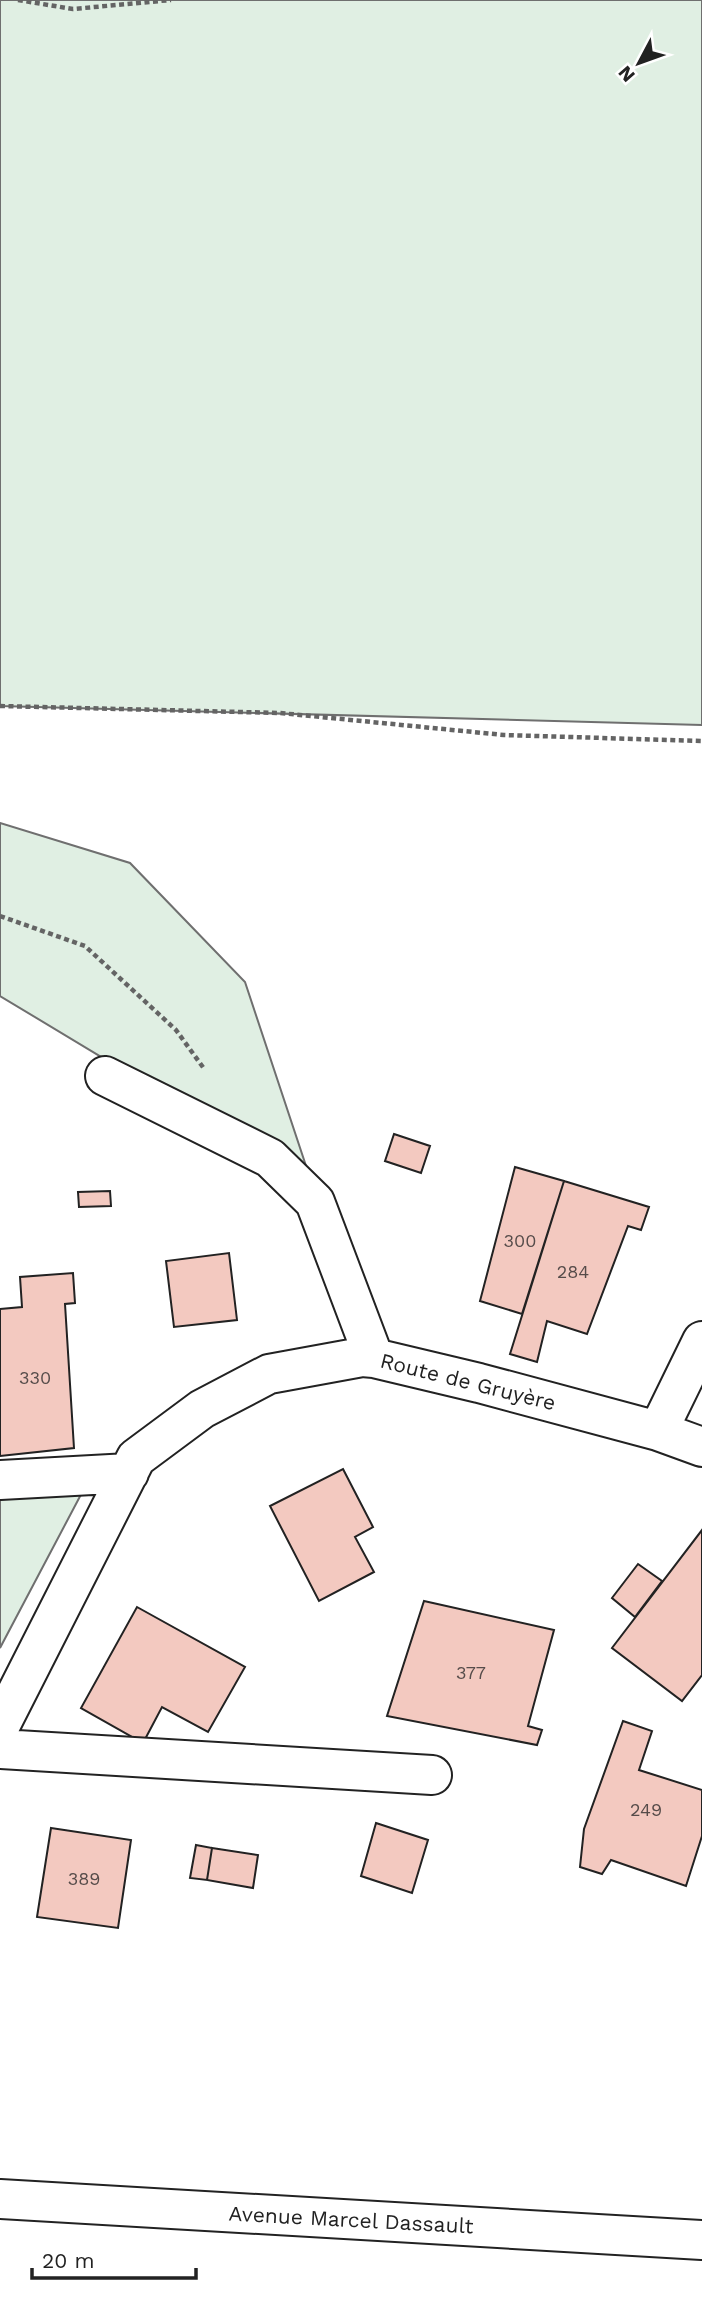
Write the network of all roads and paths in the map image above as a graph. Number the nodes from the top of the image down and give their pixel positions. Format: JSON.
{"nodes":[{"id":1,"x":18,"y":0,"type":"edge"},
{"id":2,"x":171,"y":0,"type":"edge"},
{"id":3,"x":0,"y":706,"type":"edge"},
{"id":4,"x":702,"y":741,"type":"edge"},
{"id":5,"x":0,"y":916,"type":"edge"},
{"id":6,"x":207,"y":1073,"type":"dead end"},
{"id":7,"x":105,"y":1076,"type":"dead end"},
{"id":8,"x":702,"y":1341,"type":"edge"},
{"id":9,"x":374,"y":1358,"type":"junction"},
{"id":10,"x":658,"y":1431,"type":"junction"},
{"id":11,"x":702,"y":1447,"type":"edge"},
{"id":12,"x":129,"y":1473,"type":"junction"},
{"id":13,"x":0,"y":1480,"type":"edge"},
{"id":14,"x":0,"y":1726,"type":"edge"},
{"id":15,"x":0,"y":1749,"type":"edge"},
{"id":16,"x":432,"y":1775,"type":"dead end"},
{"id":17,"x":0,"y":2199,"type":"edge"},
{"id":18,"x":702,"y":2240,"type":"edge"}],
"edges":[{"from":1,"to":2,"type":"path"},
{"from":3,"to":4,"type":"path"},
{"from":5,"to":6,"type":"path"},
{"from":7,"to":9,"type":"street"},
{"from":8,"to":10,"type":"street"},
{"from":9,"to":10,"type":"street","name":"Route de Gruyère"},
{"from":9,"to":12,"type":"street","name":"Route de Gruyère"},
{"from":10,"to":11,"type":"street","name":"Route de Gruyère"},
{"from":12,"to":13,"type":"street"},
{"from":12,"to":14,"type":"street","name":"Route de Gruyère"},
{"from":15,"to":16,"type":"street"},
{"from":17,"to":18,"type":"street","name":"Avenue Marcel Dassault"}]}
